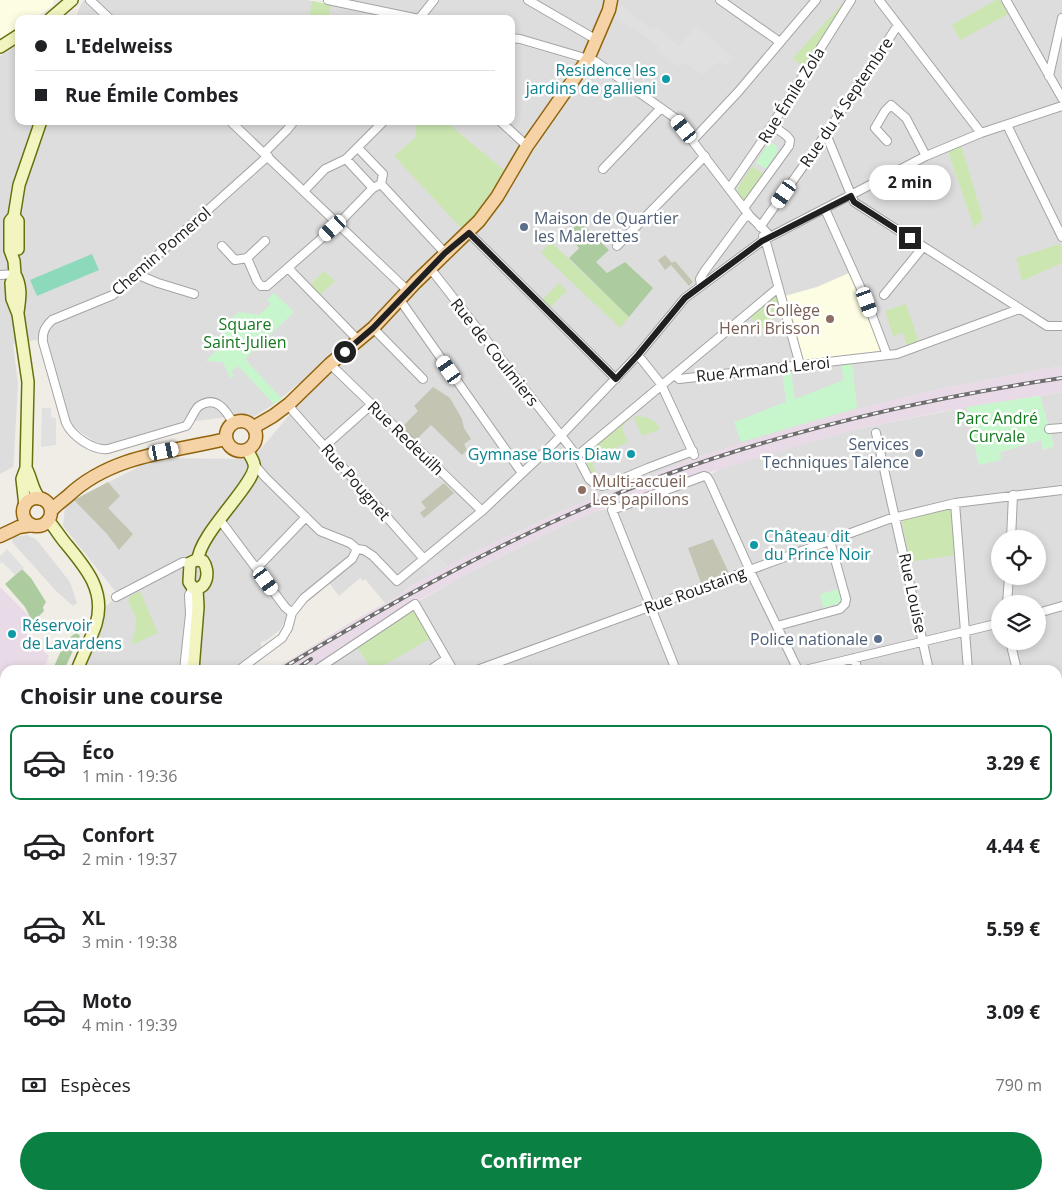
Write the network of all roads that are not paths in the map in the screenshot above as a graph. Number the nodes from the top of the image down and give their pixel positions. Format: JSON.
{"nodes":[{"id":1,"x":73,"y":0,"type":"edge"},
{"id":2,"x":90,"y":0,"type":"edge"},
{"id":3,"x":328,"y":0,"type":"edge"},
{"id":4,"x":434,"y":0,"type":"edge"},
{"id":5,"x":528,"y":0,"type":"edge"},
{"id":6,"x":611,"y":0,"type":"edge"},
{"id":7,"x":720,"y":0,"type":"edge"},
{"id":8,"x":879,"y":0,"type":"edge"},
{"id":9,"x":1006,"y":0,"type":"edge"},
{"id":10,"x":812,"y":1,"type":"edge"},
{"id":11,"x":850,"y":1,"type":"edge"},
{"id":12,"x":365,"y":4,"type":"edge"},
{"id":13,"x":55,"y":15,"type":"edge"},
{"id":14,"x":67,"y":15,"type":"edge"},
{"id":15,"x":106,"y":15,"type":"edge"},
{"id":16,"x":405,"y":15,"type":"edge"},
{"id":17,"x":422,"y":15,"type":"edge"},
{"id":18,"x":1062,"y":18,"type":"edge"},
{"id":19,"x":898,"y":25,"type":"junction"},
{"id":20,"x":515,"y":39,"type":"edge"},
{"id":21,"x":597,"y":40,"type":"junction"},
{"id":22,"x":780,"y":42,"type":"junction"},
{"id":23,"x":588,"y":59,"type":"junction"},
{"id":24,"x":1049,"y":76,"type":"junction"},
{"id":25,"x":1062,"y":98,"type":"edge"},
{"id":26,"x":1062,"y":106,"type":"edge"},
{"id":27,"x":661,"y":108,"type":"junction"},
{"id":28,"x":1007,"y":124,"type":"junction"},
{"id":29,"x":40,"y":125,"type":"edge"},
{"id":30,"x":234,"y":125,"type":"edge"},
{"id":31,"x":291,"y":125,"type":"edge"},
{"id":32,"x":380,"y":125,"type":"edge"},
{"id":33,"x":504,"y":125,"type":"edge"},
{"id":34,"x":772,"y":125,"type":"junction"},
{"id":35,"x":981,"y":133,"type":"junction"},
{"id":36,"x":826,"y":134,"type":"junction"},
{"id":37,"x":693,"y":140,"type":"junction"},
{"id":38,"x":886,"y":141,"type":"dead end"},
{"id":39,"x":527,"y":146,"type":"junction"},
{"id":40,"x":358,"y":148,"type":"junction"},
{"id":41,"x":266,"y":155,"type":"junction"},
{"id":42,"x":705,"y":156,"type":"junction"},
{"id":43,"x":926,"y":156,"type":"junction"},
{"id":44,"x":346,"y":159,"type":"junction"},
{"id":45,"x":603,"y":169,"type":"dead end"},
{"id":46,"x":381,"y":184,"type":"junction"},
{"id":47,"x":373,"y":188,"type":"junction"},
{"id":48,"x":729,"y":189,"type":"junction"},
{"id":49,"x":304,"y":191,"type":"junction"},
{"id":50,"x":851,"y":196,"type":"junction"},
{"id":51,"x":825,"y":209,"type":"junction"},
{"id":52,"x":746,"y":211,"type":"junction"},
{"id":53,"x":338,"y":224,"type":"junction"},
{"id":54,"x":760,"y":227,"type":"junction"},
{"id":55,"x":469,"y":233,"type":"junction"},
{"id":56,"x":1062,"y":237,"type":"edge"},
{"id":57,"x":768,"y":238,"type":"junction"},
{"id":58,"x":265,"y":241,"type":"dead end"},
{"id":59,"x":222,"y":246,"type":"dead end"},
{"id":60,"x":617,"y":246,"type":"dead end"},
{"id":61,"x":923,"y":247,"type":"junction"},
{"id":62,"x":445,"y":253,"type":"junction"},
{"id":63,"x":247,"y":258,"type":"junction"},
{"id":64,"x":288,"y":268,"type":"junction"},
{"id":65,"x":430,"y":268,"type":"junction"},
{"id":66,"x":15,"y":274,"type":"junction"},
{"id":67,"x":136,"y":274,"type":"junction"},
{"id":68,"x":0,"y":275,"type":"edge"},
{"id":69,"x":701,"y":285,"type":"junction"},
{"id":70,"x":778,"y":288,"type":"junction"},
{"id":71,"x":194,"y":294,"type":"dead end"},
{"id":72,"x":884,"y":295,"type":"dead end"},
{"id":73,"x":404,"y":296,"type":"junction"},
{"id":74,"x":1019,"y":309,"type":"junction"},
{"id":75,"x":1062,"y":326,"type":"edge"},
{"id":76,"x":373,"y":328,"type":"junction"},
{"id":77,"x":358,"y":340,"type":"junction"},
{"id":78,"x":638,"y":355,"type":"junction"},
{"id":79,"x":887,"y":355,"type":"junction"},
{"id":80,"x":330,"y":364,"type":"junction"},
{"id":81,"x":800,"y":365,"type":"junction"},
{"id":82,"x":675,"y":375,"type":"junction"},
{"id":83,"x":423,"y":379,"type":"dead end"},
{"id":84,"x":616,"y":379,"type":"junction"},
{"id":85,"x":661,"y":384,"type":"junction"},
{"id":86,"x":289,"y":404,"type":"junction"},
{"id":87,"x":371,"y":405,"type":"junction"},
{"id":88,"x":233,"y":422,"type":"junction"},
{"id":89,"x":254,"y":427,"type":"junction"},
{"id":90,"x":1049,"y":428,"type":"dead end"},
{"id":91,"x":1062,"y":428,"type":"edge"},
{"id":92,"x":876,"y":433,"type":"dead end"},
{"id":93,"x":560,"y":435,"type":"junction"},
{"id":94,"x":226,"y":439,"type":"junction"},
{"id":95,"x":324,"y":446,"type":"junction"},
{"id":96,"x":247,"y":450,"type":"junction"},
{"id":97,"x":577,"y":456,"type":"junction"},
{"id":98,"x":254,"y":464,"type":"junction"},
{"id":99,"x":26,"y":468,"type":"junction"},
{"id":100,"x":522,"y":474,"type":"junction"},
{"id":101,"x":73,"y":490,"type":"junction"},
{"id":102,"x":1062,"y":490,"type":"edge"},
{"id":103,"x":1013,"y":495,"type":"junction"},
{"id":104,"x":42,"y":500,"type":"junction"},
{"id":105,"x":955,"y":503,"type":"junction"},
{"id":106,"x":24,"y":508,"type":"junction"},
{"id":107,"x":482,"y":512,"type":"junction"},
{"id":108,"x":49,"y":516,"type":"junction"},
{"id":109,"x":306,"y":517,"type":"junction"},
{"id":110,"x":896,"y":517,"type":"junction"},
{"id":111,"x":220,"y":520,"type":"junction"},
{"id":112,"x":32,"y":525,"type":"junction"},
{"id":113,"x":1011,"y":530,"type":"edge"},
{"id":114,"x":1,"y":534,"type":"edge"},
{"id":115,"x":830,"y":541,"type":"junction"},
{"id":116,"x":357,"y":549,"type":"junction"},
{"id":117,"x":424,"y":558,"type":"junction"},
{"id":118,"x":194,"y":561,"type":"junction"},
{"id":119,"x":257,"y":568,"type":"junction"},
{"id":120,"x":749,"y":570,"type":"junction"},
{"id":121,"x":195,"y":589,"type":"junction"},
{"id":122,"x":116,"y":597,"type":"dead end"},
{"id":123,"x":650,"y":606,"type":"junction"},
{"id":124,"x":1062,"y":606,"type":"edge"},
{"id":125,"x":1046,"y":611,"type":"edge"},
{"id":126,"x":292,"y":613,"type":"junction"},
{"id":127,"x":991,"y":625,"type":"edge"},
{"id":128,"x":776,"y":626,"type":"junction"},
{"id":129,"x":965,"y":631,"type":"junction"},
{"id":130,"x":923,"y":641,"type":"junction"},
{"id":131,"x":1012,"y":650,"type":"edge"},
{"id":132,"x":854,"y":658,"type":"junction"},
{"id":133,"x":446,"y":659,"type":"junction"},
{"id":134,"x":79,"y":665,"type":"edge"},
{"id":135,"x":185,"y":665,"type":"edge"},
{"id":136,"x":193,"y":665,"type":"edge"},
{"id":137,"x":246,"y":665,"type":"edge"},
{"id":138,"x":330,"y":665,"type":"edge"},
{"id":139,"x":437,"y":665,"type":"edge"},
{"id":140,"x":450,"y":665,"type":"edge"},
{"id":141,"x":491,"y":665,"type":"edge"},
{"id":142,"x":674,"y":665,"type":"edge"},
{"id":143,"x":796,"y":665,"type":"edge"},
{"id":144,"x":825,"y":665,"type":"edge"},
{"id":145,"x":856,"y":665,"type":"edge"},
{"id":146,"x":928,"y":665,"type":"edge"},
{"id":147,"x":968,"y":665,"type":"edge"},
{"id":148,"x":1016,"y":665,"type":"edge"}],
"edges":[{"from":1,"to":13,"type":"street"},
{"from":1,"to":14,"type":"street"},
{"from":2,"to":15,"type":"street"},
{"from":3,"to":12,"type":"street"},
{"from":4,"to":17,"type":"street"},
{"from":5,"to":21,"type":"street"},
{"from":6,"to":21,"type":"main road"},
{"from":7,"to":22,"type":"street"},
{"from":8,"to":19,"type":"street"},
{"from":9,"to":24,"type":"street"},
{"from":10,"to":22,"type":"street"},
{"from":11,"to":34,"type":"street","name":"Rue Émile Zola"},
{"from":12,"to":16,"type":"street"},
{"from":18,"to":24,"type":"street"},
{"from":19,"to":35,"type":"street"},
{"from":19,"to":36,"type":"street","name":"Rue du 4 Septembre"},
{"from":20,"to":23,"type":"street"},
{"from":21,"to":23,"type":"main road"},
{"from":22,"to":37,"type":"street"},
{"from":23,"to":27,"type":"street"},
{"from":23,"to":39,"type":"main road"},
{"from":24,"to":25,"type":"street"},
{"from":26,"to":28,"type":"street"},
{"from":27,"to":37,"type":"street"},
{"from":27,"to":45,"type":"street"},
{"from":28,"to":35,"type":"street"},
{"from":28,"to":56,"type":"street"},
{"from":29,"to":66,"type":"street"},
{"from":30,"to":41,"type":"street"},
{"from":31,"to":41,"type":"street","name":"Chemin Pomerol"},
{"from":32,"to":40,"type":"street"},
{"from":33,"to":39,"type":"street"},
{"from":34,"to":48,"type":"street","name":"Rue Émile Zola"},
{"from":34,"to":52,"type":"street"},
{"from":35,"to":43,"type":"street"},
{"from":36,"to":50,"type":"street"},
{"from":36,"to":54,"type":"street","name":"Rue du 4 Septembre"},
{"from":37,"to":42,"type":"street"},
{"from":38,"to":43,"type":"street"},
{"from":39,"to":55,"type":"main road"},
{"from":40,"to":44,"type":"street"},
{"from":40,"to":46,"type":"street"},
{"from":41,"to":49,"type":"street"},
{"from":41,"to":67,"type":"street","name":"Chemin Pomerol"},
{"from":42,"to":48,"type":"street"},
{"from":42,"to":60,"type":"street"},
{"from":43,"to":50,"type":"street"},
{"from":44,"to":47,"type":"street"},
{"from":44,"to":49,"type":"street"},
{"from":46,"to":47,"type":"street"},
{"from":46,"to":62,"type":"street"},
{"from":47,"to":53,"type":"street"},
{"from":48,"to":52,"type":"street"},
{"from":49,"to":53,"type":"street"},
{"from":50,"to":51,"type":"street"},
{"from":50,"to":61,"type":"street"},
{"from":51,"to":57,"type":"street"},
{"from":51,"to":79,"type":"street"},
{"from":52,"to":54,"type":"street"},
{"from":52,"to":69,"type":"street"},
{"from":53,"to":64,"type":"street"},
{"from":53,"to":73,"type":"street"},
{"from":54,"to":57,"type":"street"},
{"from":55,"to":62,"type":"main road"},
{"from":55,"to":84,"type":"street"},
{"from":57,"to":69,"type":"street"},
{"from":57,"to":70,"type":"street"},
{"from":58,"to":63,"type":"street"},
{"from":59,"to":63,"type":"street"},
{"from":61,"to":72,"type":"street"},
{"from":61,"to":74,"type":"street"},
{"from":62,"to":65,"type":"main road"},
{"from":63,"to":64,"type":"street"},
{"from":64,"to":77,"type":"street"},
{"from":65,"to":73,"type":"main road"},
{"from":65,"to":93,"type":"street","name":"Rue de Coulmiers"},
{"from":66,"to":68,"type":"street"},
{"from":66,"to":99,"type":"street"},
{"from":67,"to":71,"type":"street"},
{"from":67,"to":88,"type":"street","name":"Chemin Pomerol"},
{"from":69,"to":78,"type":"street"},
{"from":70,"to":81,"type":"street"},
{"from":70,"to":82,"type":"street"},
{"from":73,"to":76,"type":"main road"},
{"from":73,"to":100,"type":"street"},
{"from":74,"to":75,"type":"street"},
{"from":74,"to":79,"type":"street","name":"Rue Armand Leroi"},
{"from":76,"to":77,"type":"main road"},
{"from":76,"to":83,"type":"street"},
{"from":77,"to":80,"type":"main road"},
{"from":78,"to":84,"type":"street"},
{"from":78,"to":85,"type":"street"},
{"from":79,"to":81,"type":"street","name":"Rue Armand Leroi"},
{"from":80,"to":86,"type":"main road"},
{"from":80,"to":87,"type":"street","name":"Rue Redeuilh"},
{"from":81,"to":82,"type":"street","name":"Rue Armand Leroi"},
{"from":82,"to":85,"type":"street","name":"Rue Armand Leroi"},
{"from":84,"to":93,"type":"street"},
{"from":85,"to":97,"type":"street","name":"Rue Armand Leroi"},
{"from":85,"to":97,"type":"street"},
{"from":86,"to":89,"type":"main road"},
{"from":86,"to":95,"type":"street","name":"Rue Pougnet"},
{"from":87,"to":95,"type":"street"},
{"from":87,"to":107,"type":"street","name":"Rue Redeuilh"},
{"from":88,"to":89,"type":"main road"},
{"from":88,"to":94,"type":"main road"},
{"from":89,"to":96,"type":"main road"},
{"from":90,"to":91,"type":"street"},
{"from":92,"to":110,"type":"street","name":"Rue Louise"},
{"from":93,"to":97,"type":"street"},
{"from":93,"to":100,"type":"street"},
{"from":94,"to":96,"type":"main road"},
{"from":94,"to":101,"type":"main road"},
{"from":95,"to":117,"type":"street","name":"Rue Pougnet"},
{"from":96,"to":98,"type":"street"},
{"from":98,"to":109,"type":"street"},
{"from":98,"to":111,"type":"street"},
{"from":99,"to":104,"type":"street"},
{"from":99,"to":106,"type":"street"},
{"from":100,"to":107,"type":"street"},
{"from":101,"to":104,"type":"main road"},
{"from":101,"to":108,"type":"main road"},
{"from":102,"to":103,"type":"street","name":"Rue Roustaing"},
{"from":103,"to":105,"type":"street","name":"Rue Roustaing"},
{"from":103,"to":113,"type":"street"},
{"from":104,"to":106,"type":"main road"},
{"from":104,"to":108,"type":"main road"},
{"from":105,"to":110,"type":"street","name":"Rue Roustaing"},
{"from":105,"to":129,"type":"street"},
{"from":106,"to":112,"type":"main road"},
{"from":106,"to":114,"type":"main road"},
{"from":107,"to":117,"type":"street"},
{"from":108,"to":112,"type":"main road"},
{"from":108,"to":134,"type":"street"},
{"from":109,"to":116,"type":"street"},
{"from":109,"to":119,"type":"street"},
{"from":110,"to":115,"type":"street","name":"Rue Roustaing"},
{"from":110,"to":130,"type":"street","name":"Rue Louise"},
{"from":111,"to":118,"type":"street"},
{"from":111,"to":119,"type":"street"},
{"from":112,"to":114,"type":"main road"},
{"from":115,"to":120,"type":"street","name":"Rue Roustaing"},
{"from":115,"to":128,"type":"street"},
{"from":116,"to":117,"type":"street"},
{"from":116,"to":126,"type":"street"},
{"from":118,"to":121,"type":"street"},
{"from":118,"to":121,"type":"street"},
{"from":118,"to":122,"type":"street"},
{"from":119,"to":126,"type":"street"},
{"from":120,"to":123,"type":"street","name":"Rue Roustaing"},
{"from":120,"to":123,"type":"street"},
{"from":120,"to":128,"type":"street"},
{"from":121,"to":135,"type":"street"},
{"from":121,"to":136,"type":"street"},
{"from":123,"to":141,"type":"street","name":"Rue Roustaing"},
{"from":123,"to":142,"type":"street"},
{"from":124,"to":125,"type":"street"},
{"from":126,"to":137,"type":"street"},
{"from":127,"to":129,"type":"street"},
{"from":128,"to":143,"type":"street"},
{"from":129,"to":130,"type":"street"},
{"from":129,"to":147,"type":"street"},
{"from":130,"to":132,"type":"street"},
{"from":130,"to":146,"type":"street","name":"Rue Louise"},
{"from":131,"to":148,"type":"street"},
{"from":132,"to":144,"type":"street"},
{"from":132,"to":145,"type":"street"},
{"from":133,"to":138,"type":"street"},
{"from":133,"to":139,"type":"street"},
{"from":133,"to":140,"type":"street"}]}
